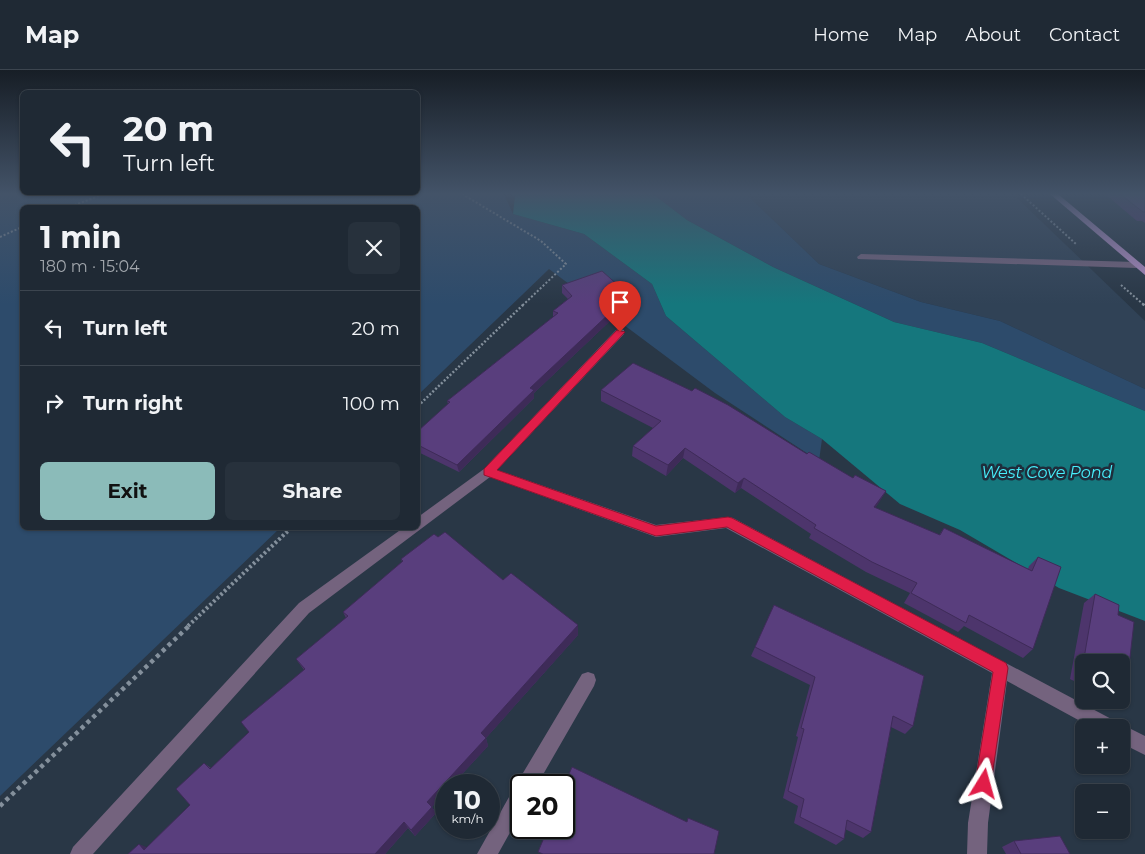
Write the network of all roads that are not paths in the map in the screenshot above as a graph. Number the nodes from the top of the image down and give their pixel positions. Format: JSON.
{"nodes":[{"id":1,"x":1096,"y":231,"type":"edge"},
{"id":2,"x":861,"y":257,"type":"dead end"},
{"id":3,"x":1136,"y":265,"type":"junction"},
{"id":4,"x":1145,"y":272,"type":"edge"},
{"id":5,"x":620,"y":332,"type":"dead end"},
{"id":6,"x":488,"y":472,"type":"junction"},
{"id":7,"x":420,"y":523,"type":"edge"},
{"id":8,"x":410,"y":530,"type":"edge"},
{"id":9,"x":1000,"y":668,"type":"junction"},
{"id":10,"x":588,"y":680,"type":"dead end"},
{"id":11,"x":1094,"y":719,"type":"edge"},
{"id":12,"x":1130,"y":738,"type":"edge"},
{"id":13,"x":1145,"y":746,"type":"edge"},
{"id":14,"x":533,"y":774,"type":"edge"},
{"id":15,"x":510,"y":814,"type":"edge"},
{"id":16,"x":80,"y":854,"type":"edge"},
{"id":17,"x":487,"y":854,"type":"edge"},
{"id":18,"x":977,"y":854,"type":"edge"}],
"edges":[{"from":1,"to":3,"type":"main road"},
{"from":2,"to":3,"type":"lane"},
{"from":3,"to":4,"type":"main road"},
{"from":5,"to":6,"type":"lane"},
{"from":6,"to":7,"type":"lane"},
{"from":6,"to":9,"type":"lane"},
{"from":8,"to":16,"type":"lane"},
{"from":9,"to":11,"type":"lane"},
{"from":9,"to":18,"type":"lane"},
{"from":10,"to":14,"type":"lane"},
{"from":12,"to":13,"type":"lane"},
{"from":15,"to":17,"type":"lane"}]}
